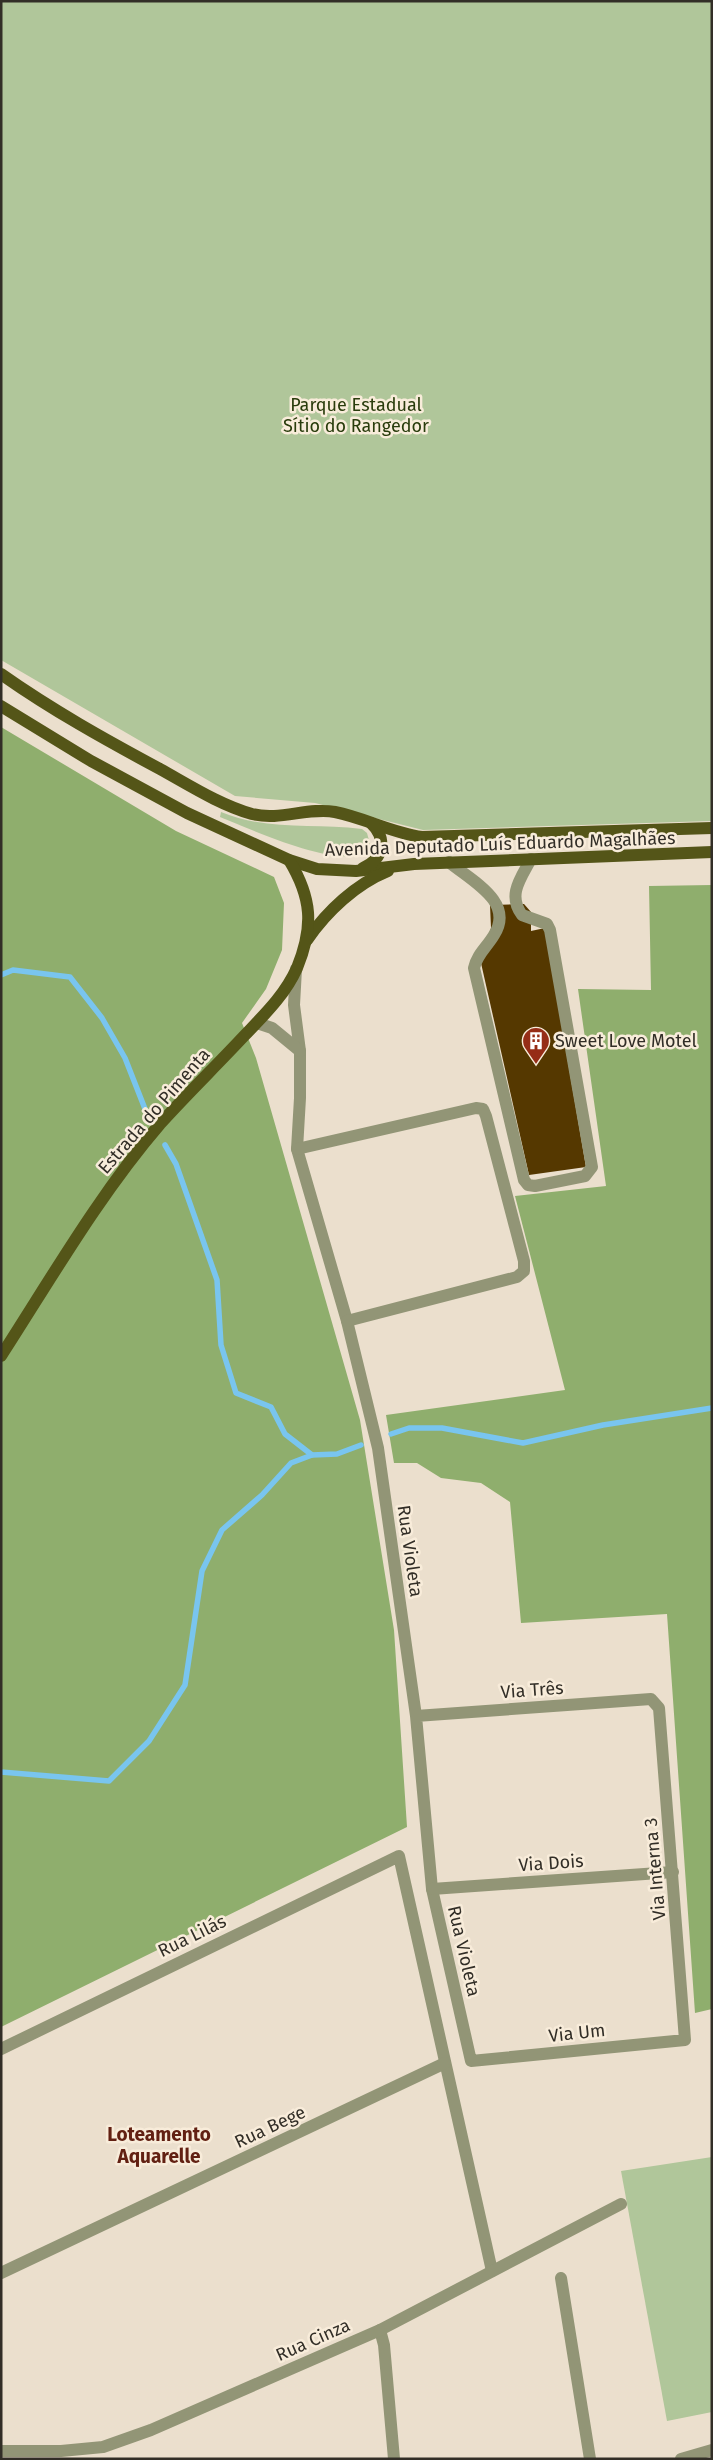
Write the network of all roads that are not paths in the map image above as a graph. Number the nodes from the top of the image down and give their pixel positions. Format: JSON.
{"nodes":[{"id":1,"x":1,"y":674,"type":"edge"},
{"id":2,"x":1,"y":706,"type":"edge"},
{"id":3,"x":369,"y":821,"type":"junction"},
{"id":4,"x":712,"y":828,"type":"edge"},
{"id":5,"x":712,"y":852,"type":"edge"},
{"id":6,"x":531,"y":859,"type":"junction"},
{"id":7,"x":289,"y":860,"type":"junction"},
{"id":8,"x":450,"y":862,"type":"junction"},
{"id":9,"x":402,"y":865,"type":"junction"},
{"id":10,"x":356,"y":871,"type":"junction"},
{"id":11,"x":305,"y":944,"type":"junction"},
{"id":12,"x":296,"y":968,"type":"junction"},
{"id":13,"x":256,"y":1023,"type":"junction"},
{"id":14,"x":300,"y":1051,"type":"junction"},
{"id":15,"x":297,"y":1149,"type":"junction"},
{"id":16,"x":347,"y":1321,"type":"junction"},
{"id":17,"x":1,"y":1356,"type":"edge"},
{"id":18,"x":651,"y":1699,"type":"joint"},
{"id":19,"x":416,"y":1716,"type":"junction"},
{"id":20,"x":673,"y":1872,"type":"junction"},
{"id":21,"x":432,"y":1889,"type":"junction"},
{"id":22,"x":685,"y":2040,"type":"joint"},
{"id":23,"x":1,"y":2049,"type":"edge"},
{"id":24,"x":471,"y":2061,"type":"joint"},
{"id":25,"x":445,"y":2063,"type":"junction"},
{"id":26,"x":621,"y":2204,"type":"dead end"},
{"id":27,"x":492,"y":2271,"type":"junction"},
{"id":28,"x":1,"y":2273,"type":"edge"},
{"id":29,"x":561,"y":2278,"type":"dead end"},
{"id":30,"x":380,"y":2330,"type":"junction"},
{"id":31,"x":712,"y":2450,"type":"edge"},
{"id":32,"x":1,"y":2451,"type":"edge"},
{"id":33,"x":394,"y":2459,"type":"edge"},
{"id":34,"x":590,"y":2459,"type":"edge"},
{"id":35,"x":681,"y":2459,"type":"edge"}],
"edges":[{"from":1,"to":3,"type":"main road","name":"Avenida Deputado Luís Eduardo Magalhães"},
{"from":2,"to":7,"type":"main road","name":"Avenida Deputado Luís Eduardo Magalhães"},
{"from":3,"to":4,"type":"main road","name":"Avenida Deputado Luís Eduardo Magalhães"},
{"from":3,"to":10,"type":"main road"},
{"from":5,"to":6,"type":"main road","name":"Avenida Deputado Luís Eduardo Magalhães"},
{"from":6,"to":8,"type":"main road","name":"Avenida Deputado Luís Eduardo Magalhães"},
{"from":6,"to":8,"type":"street"},
{"from":7,"to":10,"type":"main road","name":"Avenida Deputado Luís Eduardo Magalhães"},
{"from":7,"to":11,"type":"main road","name":"Estrada do Pimenta"},
{"from":8,"to":9,"type":"main road","name":"Avenida Deputado Luís Eduardo Magalhães"},
{"from":9,"to":10,"type":"main road","name":"Avenida Deputado Luís Eduardo Magalhães"},
{"from":9,"to":11,"type":"main road","name":"Estrada do Pimenta"},
{"from":11,"to":12,"type":"main road","name":"Estrada do Pimenta"},
{"from":12,"to":13,"type":"main road","name":"Estrada do Pimenta"},
{"from":12,"to":14,"type":"street","name":"Rua Violeta"},
{"from":13,"to":14,"type":"street"},
{"from":13,"to":17,"type":"main road","name":"Estrada do Pimenta"},
{"from":14,"to":15,"type":"street","name":"Rua Violeta"},
{"from":15,"to":16,"type":"street","name":"Rua Violeta"},
{"from":15,"to":16,"type":"street"},
{"from":16,"to":19,"type":"street","name":"Rua Violeta"},
{"from":18,"to":19,"type":"street","name":"Via Três"},
{"from":18,"to":20,"type":"street","name":"Via Interna 3"},
{"from":19,"to":21,"type":"street","name":"Rua Violeta"},
{"from":20,"to":21,"type":"street","name":"Via Dois"},
{"from":20,"to":22,"type":"street","name":"Via Interna 3"},
{"from":21,"to":24,"type":"street","name":"Rua Violeta"},
{"from":22,"to":24,"type":"street","name":"Via Um"},
{"from":23,"to":25,"type":"street","name":"Rua Lilás"},
{"from":25,"to":27,"type":"street"},
{"from":25,"to":28,"type":"street","name":"Rua Bege"},
{"from":26,"to":27,"type":"street","name":"Rua Cinza"},
{"from":27,"to":30,"type":"street","name":"Rua Cinza"},
{"from":29,"to":34,"type":"street"},
{"from":30,"to":32,"type":"street","name":"Rua Cinza"},
{"from":30,"to":33,"type":"street"},
{"from":31,"to":35,"type":"street"}]}
